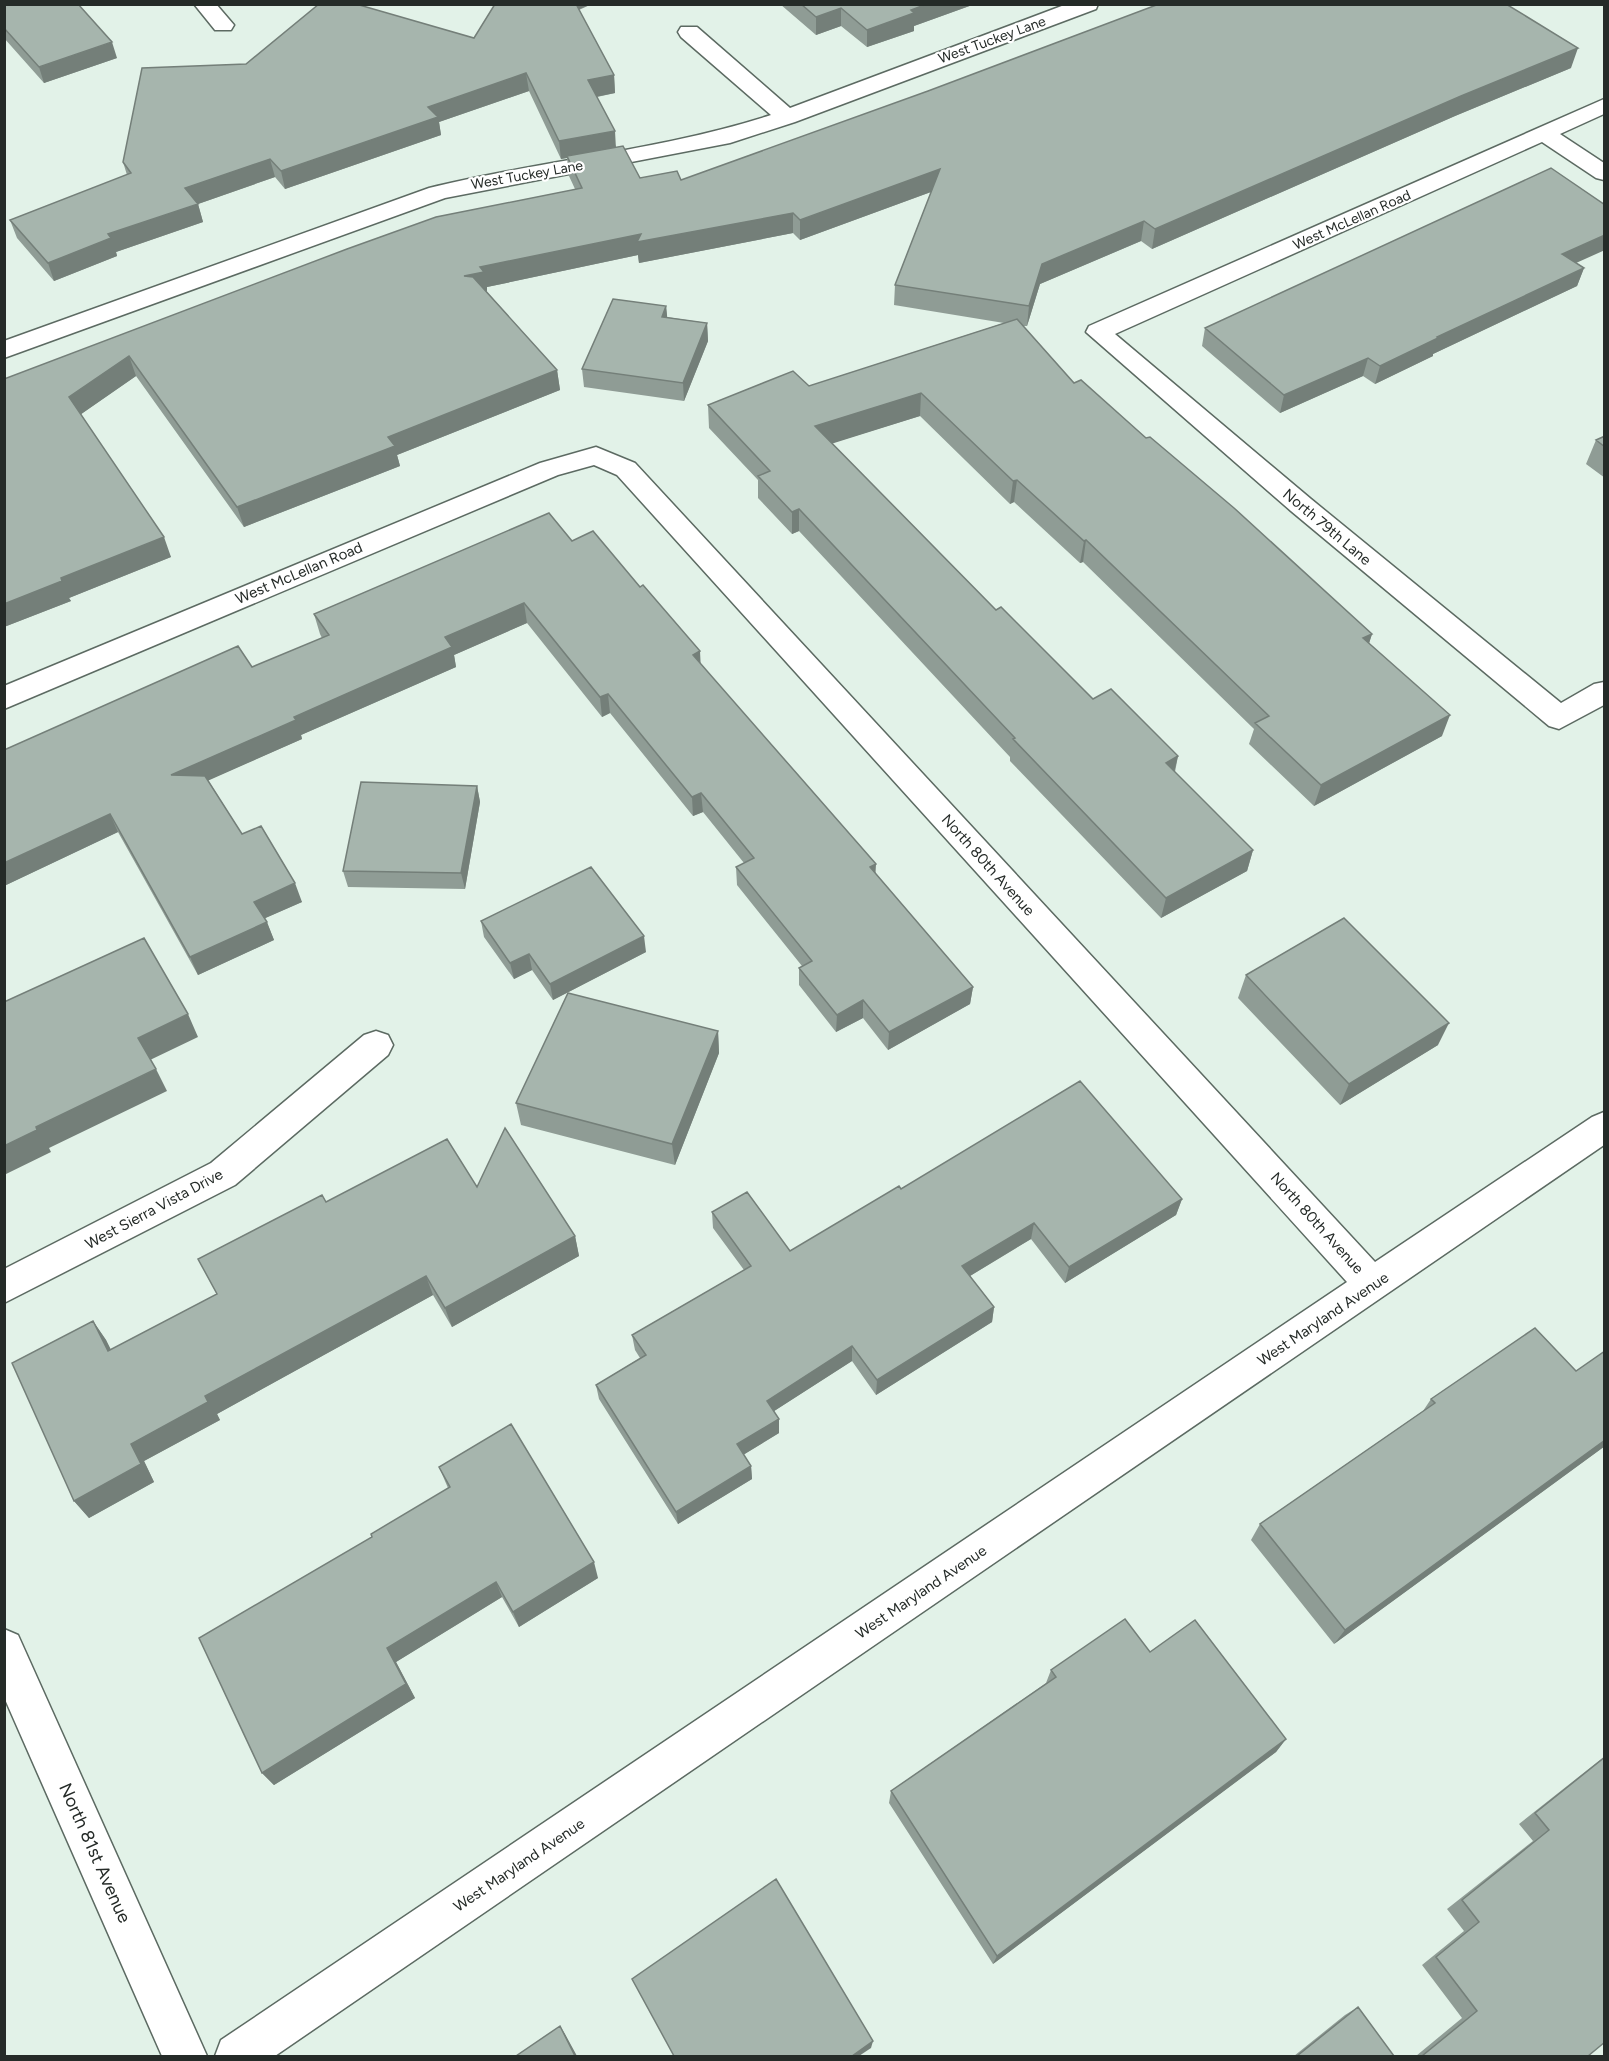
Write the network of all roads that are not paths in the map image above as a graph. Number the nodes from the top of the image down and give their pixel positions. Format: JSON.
{"nodes":[{"id":1,"x":204,"y":4,"type":"edge"},
{"id":2,"x":1088,"y":4,"type":"edge"},
{"id":3,"x":223,"y":25,"type":"dead end"},
{"id":4,"x":689,"y":32,"type":"dead end"},
{"id":5,"x":1605,"y":106,"type":"edge"},
{"id":6,"x":787,"y":117,"type":"junction"},
{"id":7,"x":1545,"y":134,"type":"junction"},
{"id":8,"x":1605,"y":173,"type":"edge"},
{"id":9,"x":1098,"y":332,"type":"joint"},
{"id":10,"x":4,"y":350,"type":"edge"},
{"id":11,"x":596,"y":456,"type":"joint"},
{"id":12,"x":1605,"y":692,"type":"edge"},
{"id":13,"x":4,"y":698,"type":"edge"},
{"id":14,"x":376,"y":1045,"type":"dead end"},
{"id":15,"x":1605,"y":1127,"type":"edge"},
{"id":16,"x":1373,"y":1285,"type":"junction"},
{"id":17,"x":4,"y":1287,"type":"edge"},
{"id":18,"x":4,"y":1649,"type":"edge"},
{"id":19,"x":185,"y":2056,"type":"edge"},
{"id":20,"x":237,"y":2056,"type":"edge"}],
"edges":[{"from":1,"to":3,"type":"street"},
{"from":2,"to":6,"type":"street","name":"West Tuckey Lane"},
{"from":4,"to":6,"type":"street"},
{"from":5,"to":7,"type":"street","name":"West McLellan Road"},
{"from":6,"to":10,"type":"street","name":"West Tuckey Lane"},
{"from":7,"to":8,"type":"street"},
{"from":7,"to":9,"type":"street","name":"West McLellan Road"},
{"from":9,"to":12,"type":"street","name":"North 79th Lane"},
{"from":11,"to":13,"type":"street","name":"West McLellan Road"},
{"from":11,"to":16,"type":"street","name":"North 80th Avenue"},
{"from":14,"to":17,"type":"street","name":"West Sierra Vista Drive"},
{"from":15,"to":16,"type":"street","name":"West Maryland Avenue"},
{"from":16,"to":20,"type":"street","name":"West Maryland Avenue"},
{"from":18,"to":19,"type":"street","name":"North 81st Avenue"}]}
